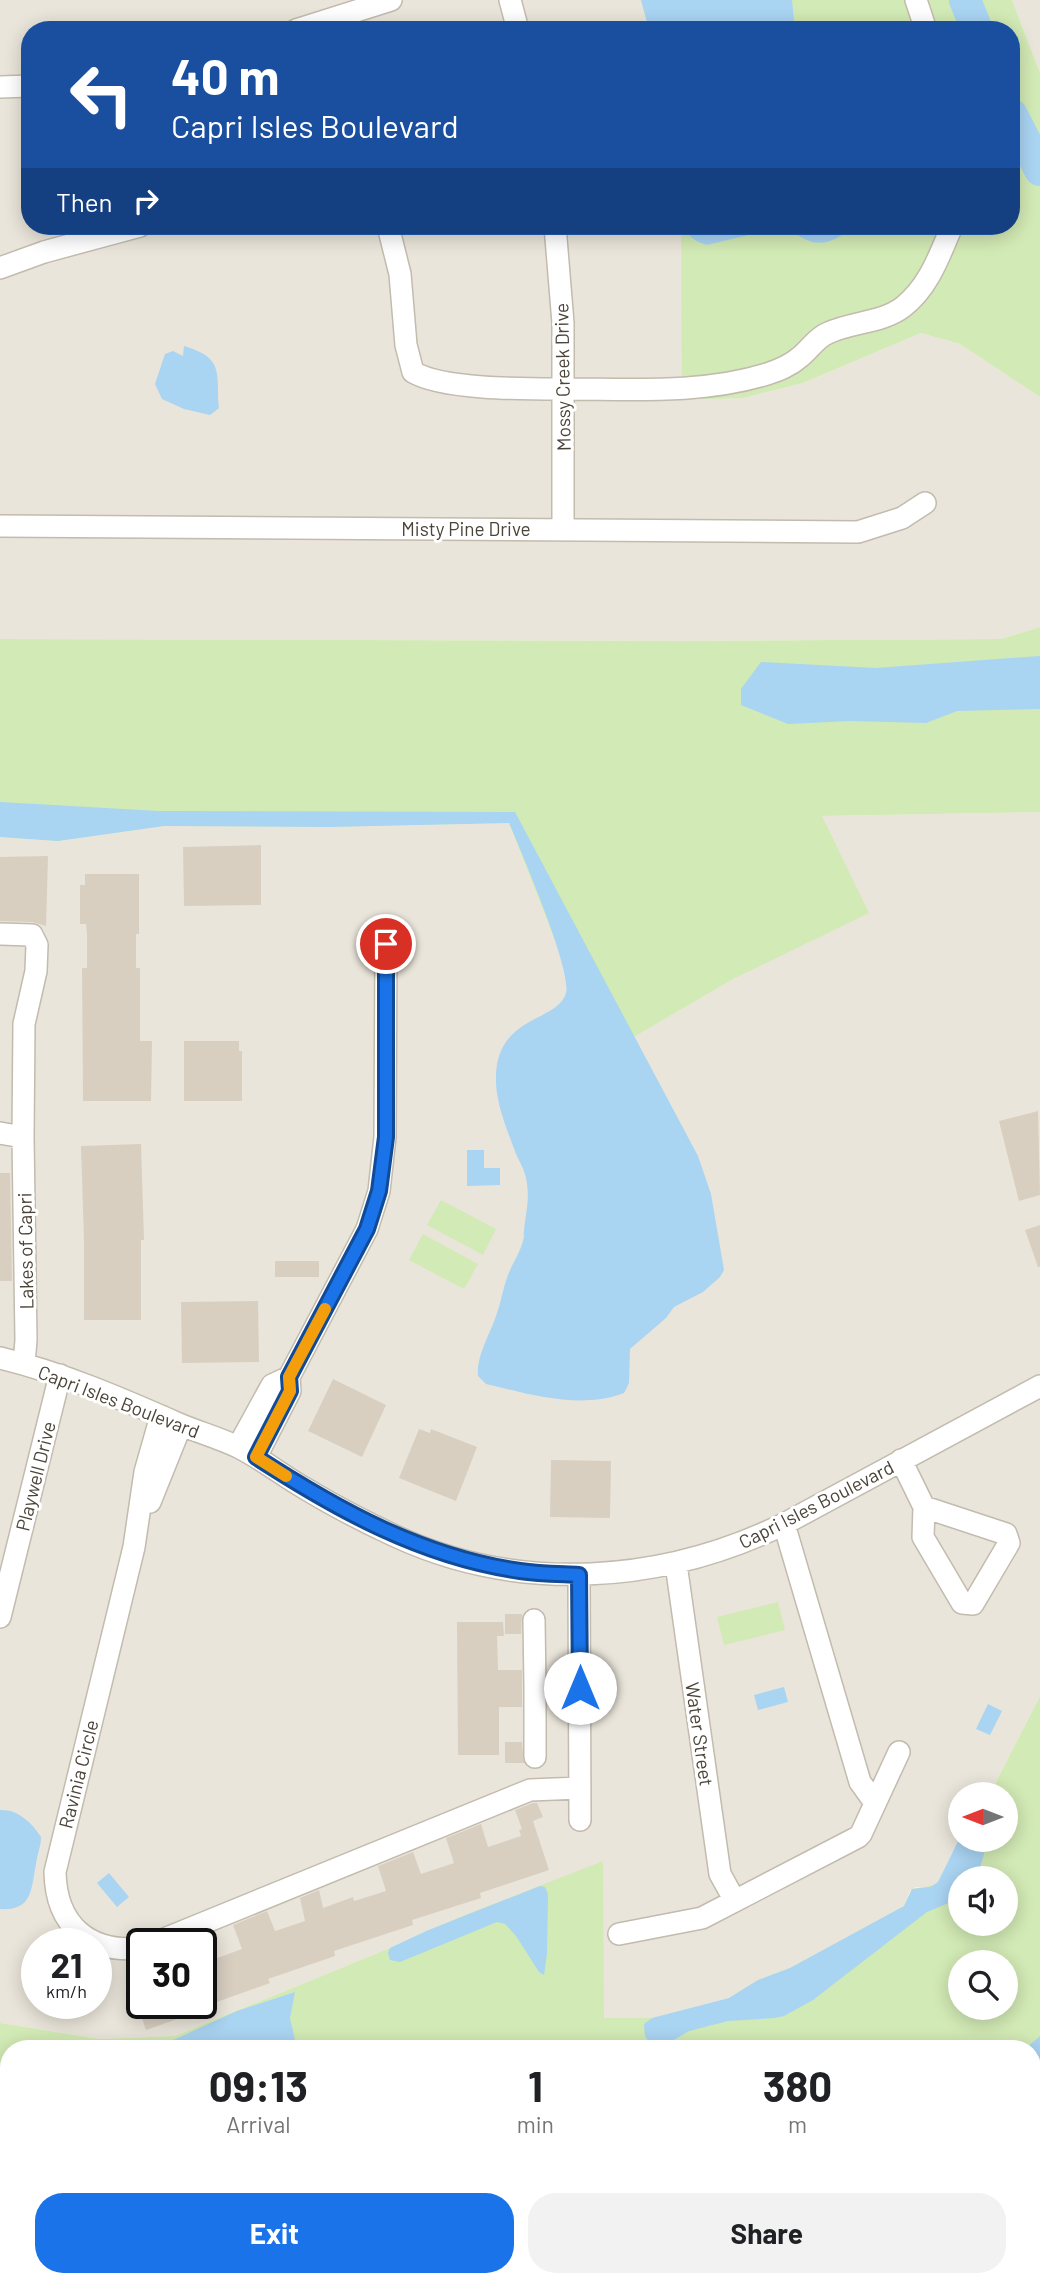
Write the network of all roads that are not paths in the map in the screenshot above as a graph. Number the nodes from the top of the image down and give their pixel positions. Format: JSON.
{"nodes":[{"id":1,"x":391,"y":0,"type":"edge"},
{"id":2,"x":510,"y":0,"type":"edge"},
{"id":3,"x":916,"y":0,"type":"edge"},
{"id":4,"x":324,"y":21,"type":"edge"},
{"id":5,"x":516,"y":21,"type":"edge"},
{"id":6,"x":923,"y":21,"type":"edge"},
{"id":7,"x":21,"y":86,"type":"edge"},
{"id":8,"x":0,"y":87,"type":"edge"},
{"id":9,"x":107,"y":235,"type":"edge"},
{"id":10,"x":390,"y":235,"type":"edge"},
{"id":11,"x":556,"y":235,"type":"edge"},
{"id":12,"x":949,"y":235,"type":"edge"},
{"id":13,"x":0,"y":268,"type":"edge"},
{"id":14,"x":564,"y":389,"type":"junction"},
{"id":15,"x":925,"y":503,"type":"dead end"},
{"id":16,"x":0,"y":526,"type":"edge"},
{"id":17,"x":563,"y":529,"type":"junction"},
{"id":18,"x":0,"y":934,"type":"edge"},
{"id":19,"x":386,"y":944,"type":"dead end"},
{"id":20,"x":0,"y":1133,"type":"edge"},
{"id":21,"x":23,"y":1137,"type":"junction"},
{"id":22,"x":0,"y":1358,"type":"edge"},
{"id":23,"x":24,"y":1364,"type":"junction"},
{"id":24,"x":60,"y":1375,"type":"junction"},
{"id":25,"x":1040,"y":1386,"type":"edge"},
{"id":26,"x":160,"y":1416,"type":"junction"},
{"id":27,"x":181,"y":1425,"type":"junction"},
{"id":28,"x":247,"y":1452,"type":"junction"},
{"id":29,"x":901,"y":1460,"type":"junction"},
{"id":30,"x":924,"y":1507,"type":"junction"},
{"id":31,"x":785,"y":1524,"type":"junction"},
{"id":32,"x":134,"y":1547,"type":"junction"},
{"id":33,"x":676,"y":1564,"type":"junction"},
{"id":34,"x":579,"y":1575,"type":"junction"},
{"id":35,"x":0,"y":1617,"type":"edge"},
{"id":36,"x":534,"y":1620,"type":"dead end"},
{"id":37,"x":535,"y":1688,"type":"junction"},
{"id":38,"x":580,"y":1688,"type":"junction"},
{"id":39,"x":900,"y":1752,"type":"dead end"},
{"id":40,"x":535,"y":1757,"type":"dead end"},
{"id":41,"x":580,"y":1788,"type":"junction"},
{"id":42,"x":876,"y":1804,"type":"junction"},
{"id":43,"x":580,"y":1820,"type":"dead end"},
{"id":44,"x":735,"y":1901,"type":"junction"},
{"id":45,"x":191,"y":1928,"type":"edge"},
{"id":46,"x":619,"y":1934,"type":"dead end"},
{"id":47,"x":126,"y":1948,"type":"edge"}],
"edges":[{"from":1,"to":4,"type":"street"},
{"from":2,"to":5,"type":"street"},
{"from":3,"to":6,"type":"street"},
{"from":7,"to":8,"type":"street"},
{"from":9,"to":13,"type":"street"},
{"from":10,"to":14,"type":"street"},
{"from":11,"to":14,"type":"street","name":"Mossy Creek Drive"},
{"from":12,"to":14,"type":"street"},
{"from":14,"to":17,"type":"street","name":"Mossy Creek Drive"},
{"from":15,"to":17,"type":"street","name":"Misty Pine Drive"},
{"from":16,"to":17,"type":"street","name":"Misty Pine Drive"},
{"from":18,"to":21,"type":"street","name":"Lakes of Capri"},
{"from":19,"to":28,"type":"street"},
{"from":20,"to":21,"type":"street"},
{"from":21,"to":23,"type":"street","name":"Lakes of Capri"},
{"from":22,"to":23,"type":"street","name":"Capri Isles Boulevard"},
{"from":23,"to":24,"type":"street","name":"Capri Isles Boulevard"},
{"from":24,"to":26,"type":"street","name":"Capri Isles Boulevard"},
{"from":24,"to":35,"type":"street","name":"Playwell Drive"},
{"from":25,"to":29,"type":"street","name":"Capri Isles Boulevard"},
{"from":26,"to":27,"type":"street","name":"Capri Isles Boulevard"},
{"from":26,"to":32,"type":"street","name":"Ravinia Circle"},
{"from":27,"to":28,"type":"street","name":"Capri Isles Boulevard"},
{"from":27,"to":32,"type":"street","name":"Ravinia Circle"},
{"from":28,"to":34,"type":"street","name":"Capri Isles Boulevard"},
{"from":29,"to":30,"type":"street","name":"Capri Isles Boulevard"},
{"from":29,"to":31,"type":"street","name":"Capri Isles Boulevard"},
{"from":30,"to":30,"type":"street","name":"Capri Isles Boulevard"},
{"from":31,"to":33,"type":"street","name":"Capri Isles Boulevard"},
{"from":31,"to":42,"type":"street"},
{"from":32,"to":47,"type":"street","name":"Ravinia Circle"},
{"from":33,"to":34,"type":"street","name":"Capri Isles Boulevard"},
{"from":33,"to":44,"type":"street","name":"Water Street"},
{"from":34,"to":38,"type":"street"},
{"from":36,"to":37,"type":"street"},
{"from":37,"to":38,"type":"street"},
{"from":37,"to":40,"type":"street"},
{"from":38,"to":41,"type":"street"},
{"from":39,"to":42,"type":"street"},
{"from":41,"to":43,"type":"street"},
{"from":41,"to":45,"type":"street"},
{"from":42,"to":44,"type":"street"},
{"from":44,"to":46,"type":"street"}]}
